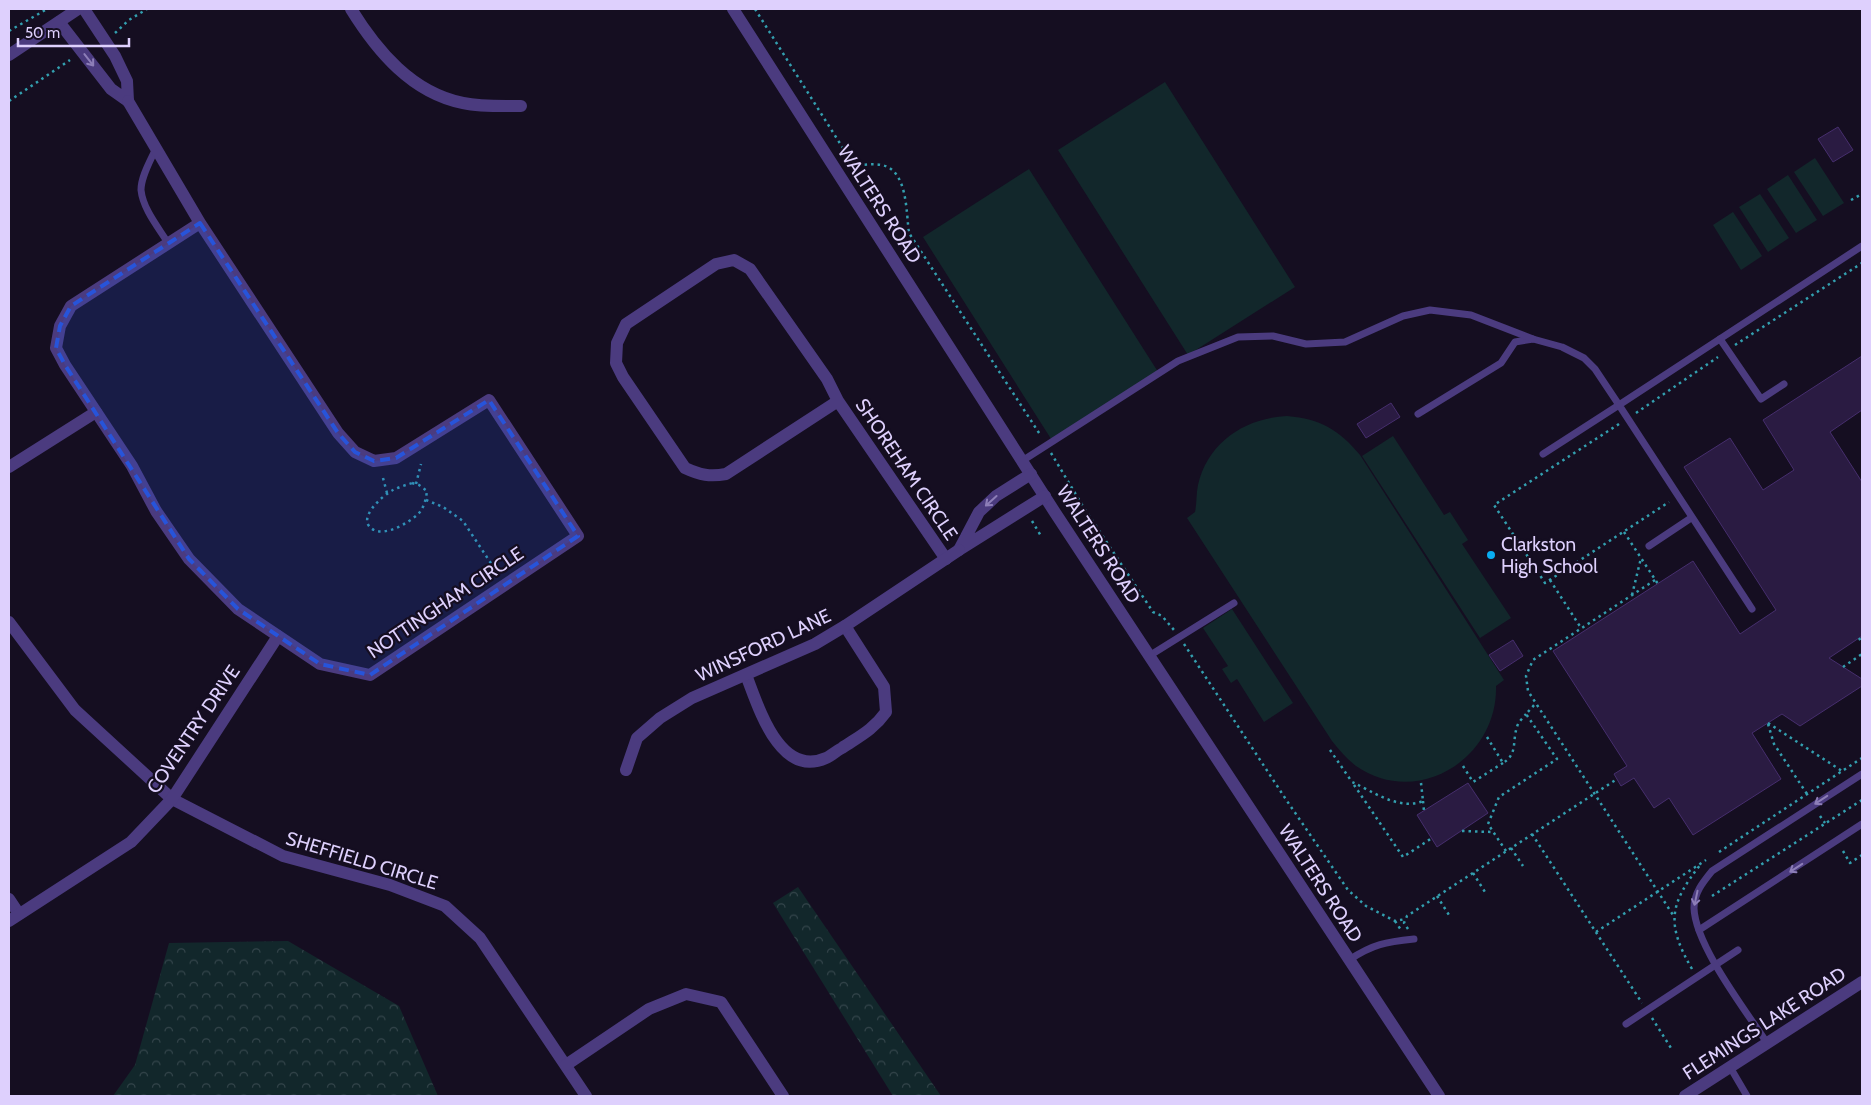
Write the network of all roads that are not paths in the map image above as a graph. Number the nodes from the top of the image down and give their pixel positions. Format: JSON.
{"nodes":[{"id":1,"x":78,"y":9,"type":"edge"},
{"id":2,"x":84,"y":9,"type":"edge"},
{"id":3,"x":351,"y":9,"type":"edge"},
{"id":4,"x":733,"y":9,"type":"edge"},
{"id":5,"x":59,"y":22,"type":"junction"},
{"id":6,"x":9,"y":55,"type":"edge"},
{"id":7,"x":128,"y":101,"type":"junction"},
{"id":8,"x":521,"y":106,"type":"dead end"},
{"id":9,"x":156,"y":148,"type":"junction"},
{"id":10,"x":200,"y":223,"type":"junction"},
{"id":11,"x":168,"y":243,"type":"junction"},
{"id":12,"x":1862,"y":246,"type":"edge"},
{"id":13,"x":1533,"y":339,"type":"junction"},
{"id":14,"x":1720,"y":339,"type":"junction"},
{"id":15,"x":1784,"y":384,"type":"dead end"},
{"id":16,"x":838,"y":401,"type":"junction"},
{"id":17,"x":1619,"y":405,"type":"junction"},
{"id":18,"x":96,"y":412,"type":"junction"},
{"id":19,"x":1418,"y":414,"type":"dead end"},
{"id":20,"x":1543,"y":454,"type":"dead end"},
{"id":21,"x":1022,"y":461,"type":"junction"},
{"id":22,"x":9,"y":467,"type":"edge"},
{"id":23,"x":1031,"y":474,"type":"junction"},
{"id":24,"x":1045,"y":496,"type":"junction"},
{"id":25,"x":1692,"y":518,"type":"junction"},
{"id":26,"x":1649,"y":546,"type":"dead end"},
{"id":27,"x":958,"y":550,"type":"junction"},
{"id":28,"x":946,"y":559,"type":"junction"},
{"id":29,"x":1234,"y":602,"type":"dead end"},
{"id":30,"x":1752,"y":609,"type":"dead end"},
{"id":31,"x":9,"y":622,"type":"edge"},
{"id":32,"x":845,"y":626,"type":"junction"},
{"id":33,"x":278,"y":636,"type":"junction"},
{"id":34,"x":1149,"y":656,"type":"junction"},
{"id":35,"x":746,"y":675,"type":"junction"},
{"id":36,"x":626,"y":770,"type":"dead end"},
{"id":37,"x":1862,"y":774,"type":"edge"},
{"id":38,"x":172,"y":799,"type":"junction"},
{"id":39,"x":1862,"y":824,"type":"edge"},
{"id":40,"x":9,"y":898,"type":"edge"},
{"id":41,"x":14,"y":918,"type":"edge"},
{"id":42,"x":1699,"y":930,"type":"junction"},
{"id":43,"x":1414,"y":939,"type":"road end"},
{"id":44,"x":1738,"y":950,"type":"dead end"},
{"id":45,"x":1349,"y":960,"type":"junction"},
{"id":46,"x":1716,"y":964,"type":"junction"},
{"id":47,"x":1862,"y":982,"type":"edge"},
{"id":48,"x":1626,"y":1024,"type":"dead end"},
{"id":49,"x":1767,"y":1044,"type":"junction"},
{"id":50,"x":566,"y":1065,"type":"junction"},
{"id":51,"x":1730,"y":1067,"type":"junction"},
{"id":52,"x":586,"y":1096,"type":"edge"},
{"id":53,"x":783,"y":1096,"type":"edge"},
{"id":54,"x":1439,"y":1096,"type":"edge"},
{"id":55,"x":1685,"y":1096,"type":"edge"},
{"id":56,"x":1747,"y":1096,"type":"edge"}],
"edges":[{"from":1,"to":5,"type":"street"},
{"from":2,"to":7,"type":"street","name":"NOTTINGHAM CIRCLE"},
{"from":3,"to":8,"type":"street"},
{"from":4,"to":21,"type":"street","name":"WALTERS ROAD"},
{"from":5,"to":6,"type":"street"},
{"from":5,"to":7,"type":"street","name":"NOTTINGHAM CIRCLE","one_way":true},
{"from":7,"to":9,"type":"street","name":"NOTTINGHAM CIRCLE"},
{"from":9,"to":10,"type":"street","name":"NOTTINGHAM CIRCLE"},
{"from":9,"to":11,"type":"lane"},
{"from":10,"to":11,"type":"street","name":"NOTTINGHAM CIRCLE"},
{"from":10,"to":33,"type":"street","name":"NOTTINGHAM CIRCLE"},
{"from":11,"to":18,"type":"street","name":"NOTTINGHAM CIRCLE"},
{"from":12,"to":14,"type":"lane"},
{"from":13,"to":17,"type":"lane"},
{"from":13,"to":19,"type":"lane"},
{"from":13,"to":21,"type":"lane"},
{"from":14,"to":15,"type":"lane"},
{"from":14,"to":17,"type":"lane"},
{"from":16,"to":16,"type":"street","name":"SHOREHAM CIRCLE"},
{"from":16,"to":28,"type":"street","name":"SHOREHAM CIRCLE"},
{"from":17,"to":20,"type":"lane"},
{"from":17,"to":25,"type":"lane"},
{"from":18,"to":22,"type":"street"},
{"from":18,"to":33,"type":"street","name":"NOTTINGHAM CIRCLE"},
{"from":21,"to":23,"type":"street","name":"WALTERS ROAD"},
{"from":23,"to":24,"type":"street","name":"WALTERS ROAD"},
{"from":23,"to":27,"type":"street","name":"WINSFORD LANE","one_way":true},
{"from":24,"to":27,"type":"street","name":"WINSFORD LANE"},
{"from":24,"to":34,"type":"street","name":"WALTERS ROAD"},
{"from":25,"to":26,"type":"lane"},
{"from":25,"to":30,"type":"lane"},
{"from":27,"to":28,"type":"street","name":"WINSFORD LANE"},
{"from":28,"to":32,"type":"street","name":"WINSFORD LANE"},
{"from":29,"to":34,"type":"lane"},
{"from":31,"to":38,"type":"street","name":"SHEFFIELD CIRCLE"},
{"from":32,"to":35,"type":"street","name":"WINSFORD LANE"},
{"from":32,"to":35,"type":"street"},
{"from":33,"to":38,"type":"street","name":"COVENTRY DRIVE"},
{"from":34,"to":45,"type":"street","name":"WALTERS ROAD"},
{"from":35,"to":36,"type":"street","name":"WINSFORD LANE"},
{"from":37,"to":42,"type":"lane","one_way":true},
{"from":38,"to":41,"type":"street","name":"COVENTRY DRIVE"},
{"from":38,"to":50,"type":"street","name":"SHEFFIELD CIRCLE"},
{"from":39,"to":42,"type":"lane","one_way":true},
{"from":40,"to":41,"type":"street"},
{"from":42,"to":46,"type":"lane"},
{"from":43,"to":45,"type":"lane"},
{"from":44,"to":46,"type":"lane"},
{"from":45,"to":54,"type":"street","name":"WALTERS ROAD"},
{"from":46,"to":48,"type":"lane"},
{"from":46,"to":49,"type":"lane"},
{"from":47,"to":49,"type":"street","name":"FLEMINGS LAKE ROAD"},
{"from":49,"to":51,"type":"street","name":"FLEMINGS LAKE ROAD"},
{"from":50,"to":52,"type":"street","name":"SHEFFIELD CIRCLE"},
{"from":50,"to":53,"type":"street"},
{"from":51,"to":55,"type":"street","name":"FLEMINGS LAKE ROAD"},
{"from":51,"to":56,"type":"lane"}]}
